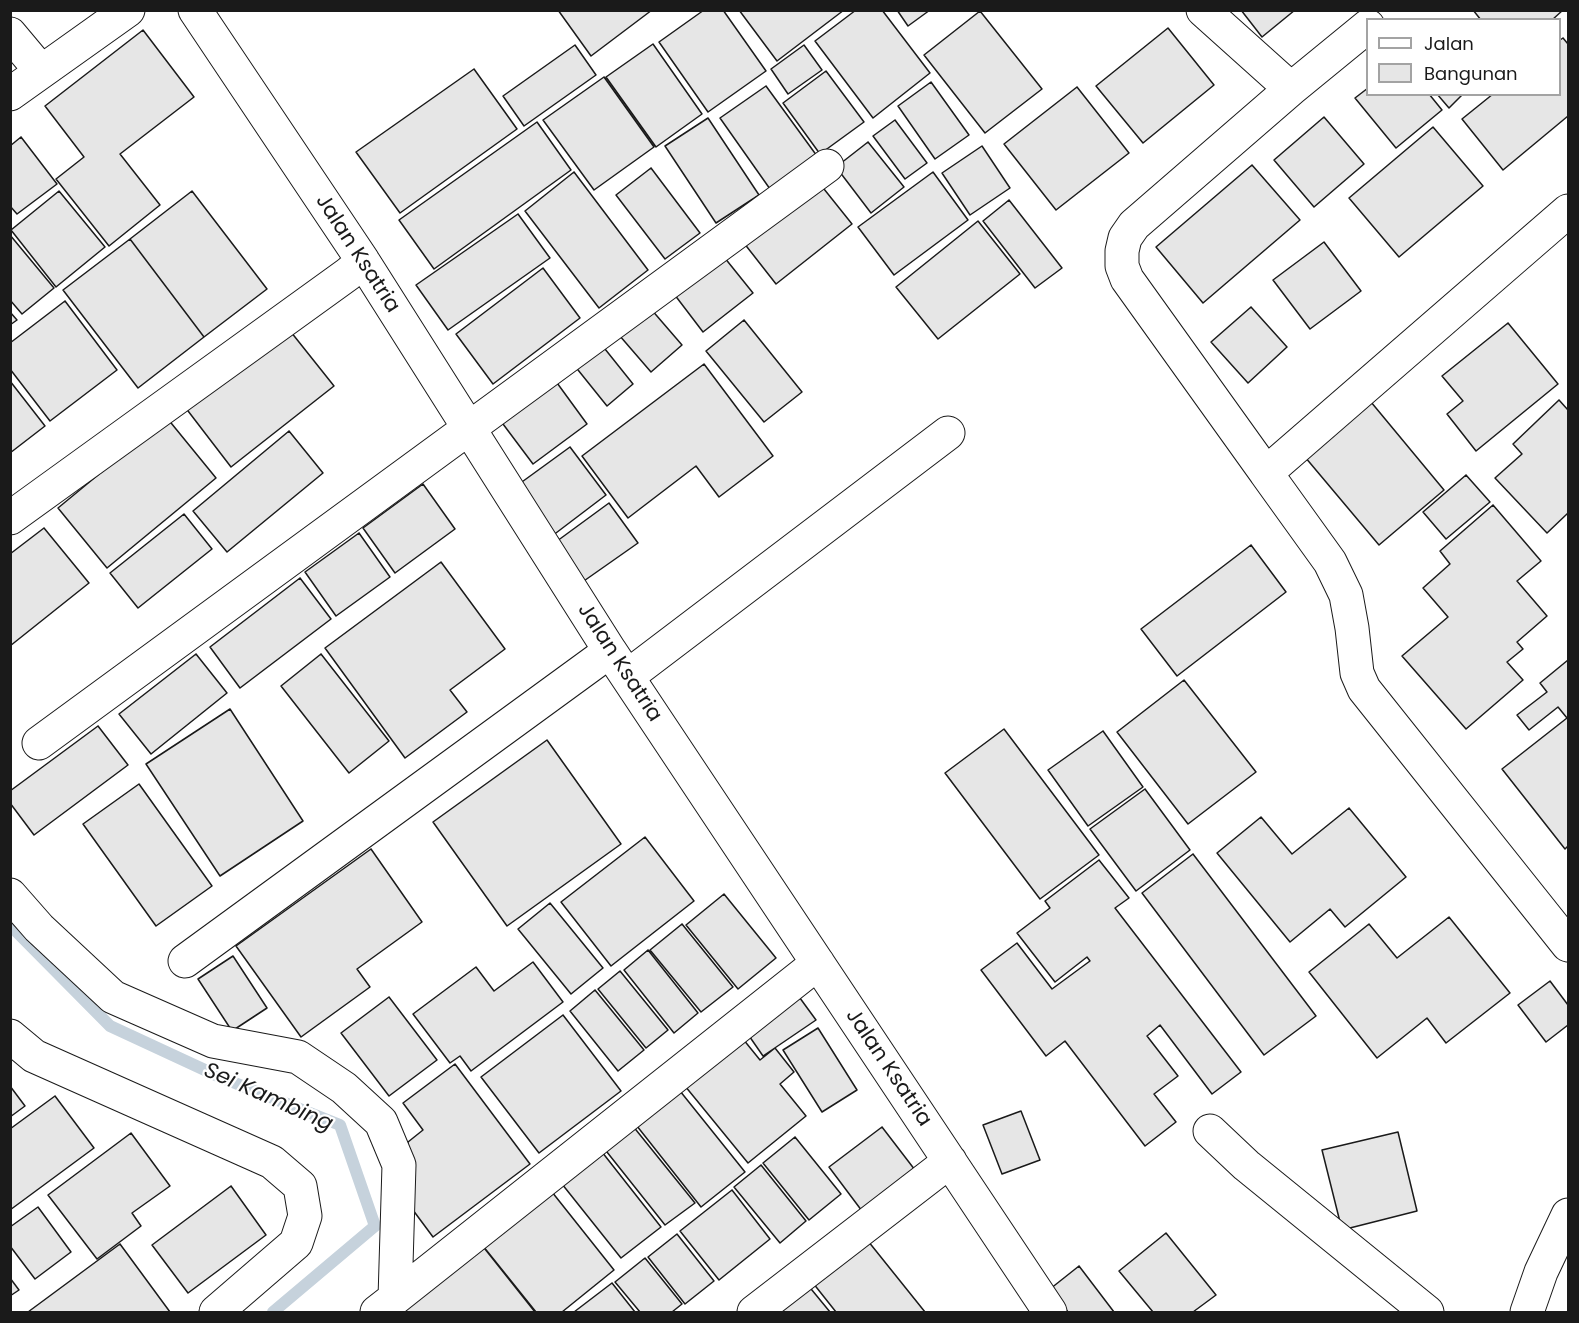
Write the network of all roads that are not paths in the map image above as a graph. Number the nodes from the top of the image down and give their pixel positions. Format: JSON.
{"nodes":[{"id":1,"x":128,"y":10,"type":"edge"},
{"id":2,"x":195,"y":10,"type":"edge"},
{"id":3,"x":1203,"y":10,"type":"edge"},
{"id":4,"x":1366,"y":28,"type":"edge"},
{"id":5,"x":10,"y":34,"type":"edge"},
{"id":6,"x":41,"y":71,"type":"junction"},
{"id":7,"x":1291,"y":89,"type":"junction"},
{"id":8,"x":10,"y":94,"type":"edge"},
{"id":9,"x":827,"y":166,"type":"dead end"},
{"id":10,"x":1569,"y":211,"type":"edge"},
{"id":11,"x":363,"y":261,"type":"junction"},
{"id":12,"x":469,"y":428,"type":"junction"},
{"id":13,"x":948,"y":433,"type":"dead end"},
{"id":14,"x":1266,"y":473,"type":"junction"},
{"id":15,"x":10,"y":518,"type":"edge"},
{"id":16,"x":619,"y":664,"type":"junction"},
{"id":17,"x":39,"y":743,"type":"dead end"},
{"id":18,"x":10,"y":895,"type":"edge"},
{"id":19,"x":1564,"y":927,"type":"edge"},
{"id":20,"x":185,"y":961,"type":"dead end"},
{"id":21,"x":818,"y":963,"type":"junction"},
{"id":22,"x":10,"y":1036,"type":"edge"},
{"id":23,"x":1210,"y":1131,"type":"dead end"},
{"id":24,"x":950,"y":1161,"type":"junction"},
{"id":25,"x":1569,"y":1215,"type":"edge"},
{"id":26,"x":386,"y":1305,"type":"edge"},
{"id":27,"x":216,"y":1312,"type":"edge"},
{"id":28,"x":754,"y":1312,"type":"edge"},
{"id":29,"x":1050,"y":1312,"type":"edge"},
{"id":30,"x":1427,"y":1312,"type":"edge"},
{"id":31,"x":1527,"y":1312,"type":"edge"}],
"edges":[{"from":1,"to":6,"type":"street"},
{"from":2,"to":11,"type":"street","name":"Jalan Ksatria"},
{"from":3,"to":7,"type":"street"},
{"from":4,"to":7,"type":"street"},
{"from":5,"to":6,"type":"street"},
{"from":6,"to":8,"type":"street"},
{"from":7,"to":14,"type":"street"},
{"from":9,"to":12,"type":"street"},
{"from":10,"to":14,"type":"street"},
{"from":11,"to":12,"type":"street","name":"Jalan Ksatria"},
{"from":11,"to":15,"type":"street"},
{"from":12,"to":16,"type":"street","name":"Jalan Ksatria"},
{"from":12,"to":17,"type":"street"},
{"from":13,"to":16,"type":"street"},
{"from":14,"to":19,"type":"street"},
{"from":16,"to":20,"type":"street"},
{"from":16,"to":21,"type":"street","name":"Jalan Ksatria"},
{"from":18,"to":26,"type":"street"},
{"from":21,"to":24,"type":"street","name":"Jalan Ksatria"},
{"from":21,"to":26,"type":"street"},
{"from":22,"to":27,"type":"street"},
{"from":23,"to":30,"type":"street"},
{"from":24,"to":28,"type":"street"},
{"from":24,"to":29,"type":"street","name":"Jalan Ksatria"},
{"from":25,"to":31,"type":"street"}]}
